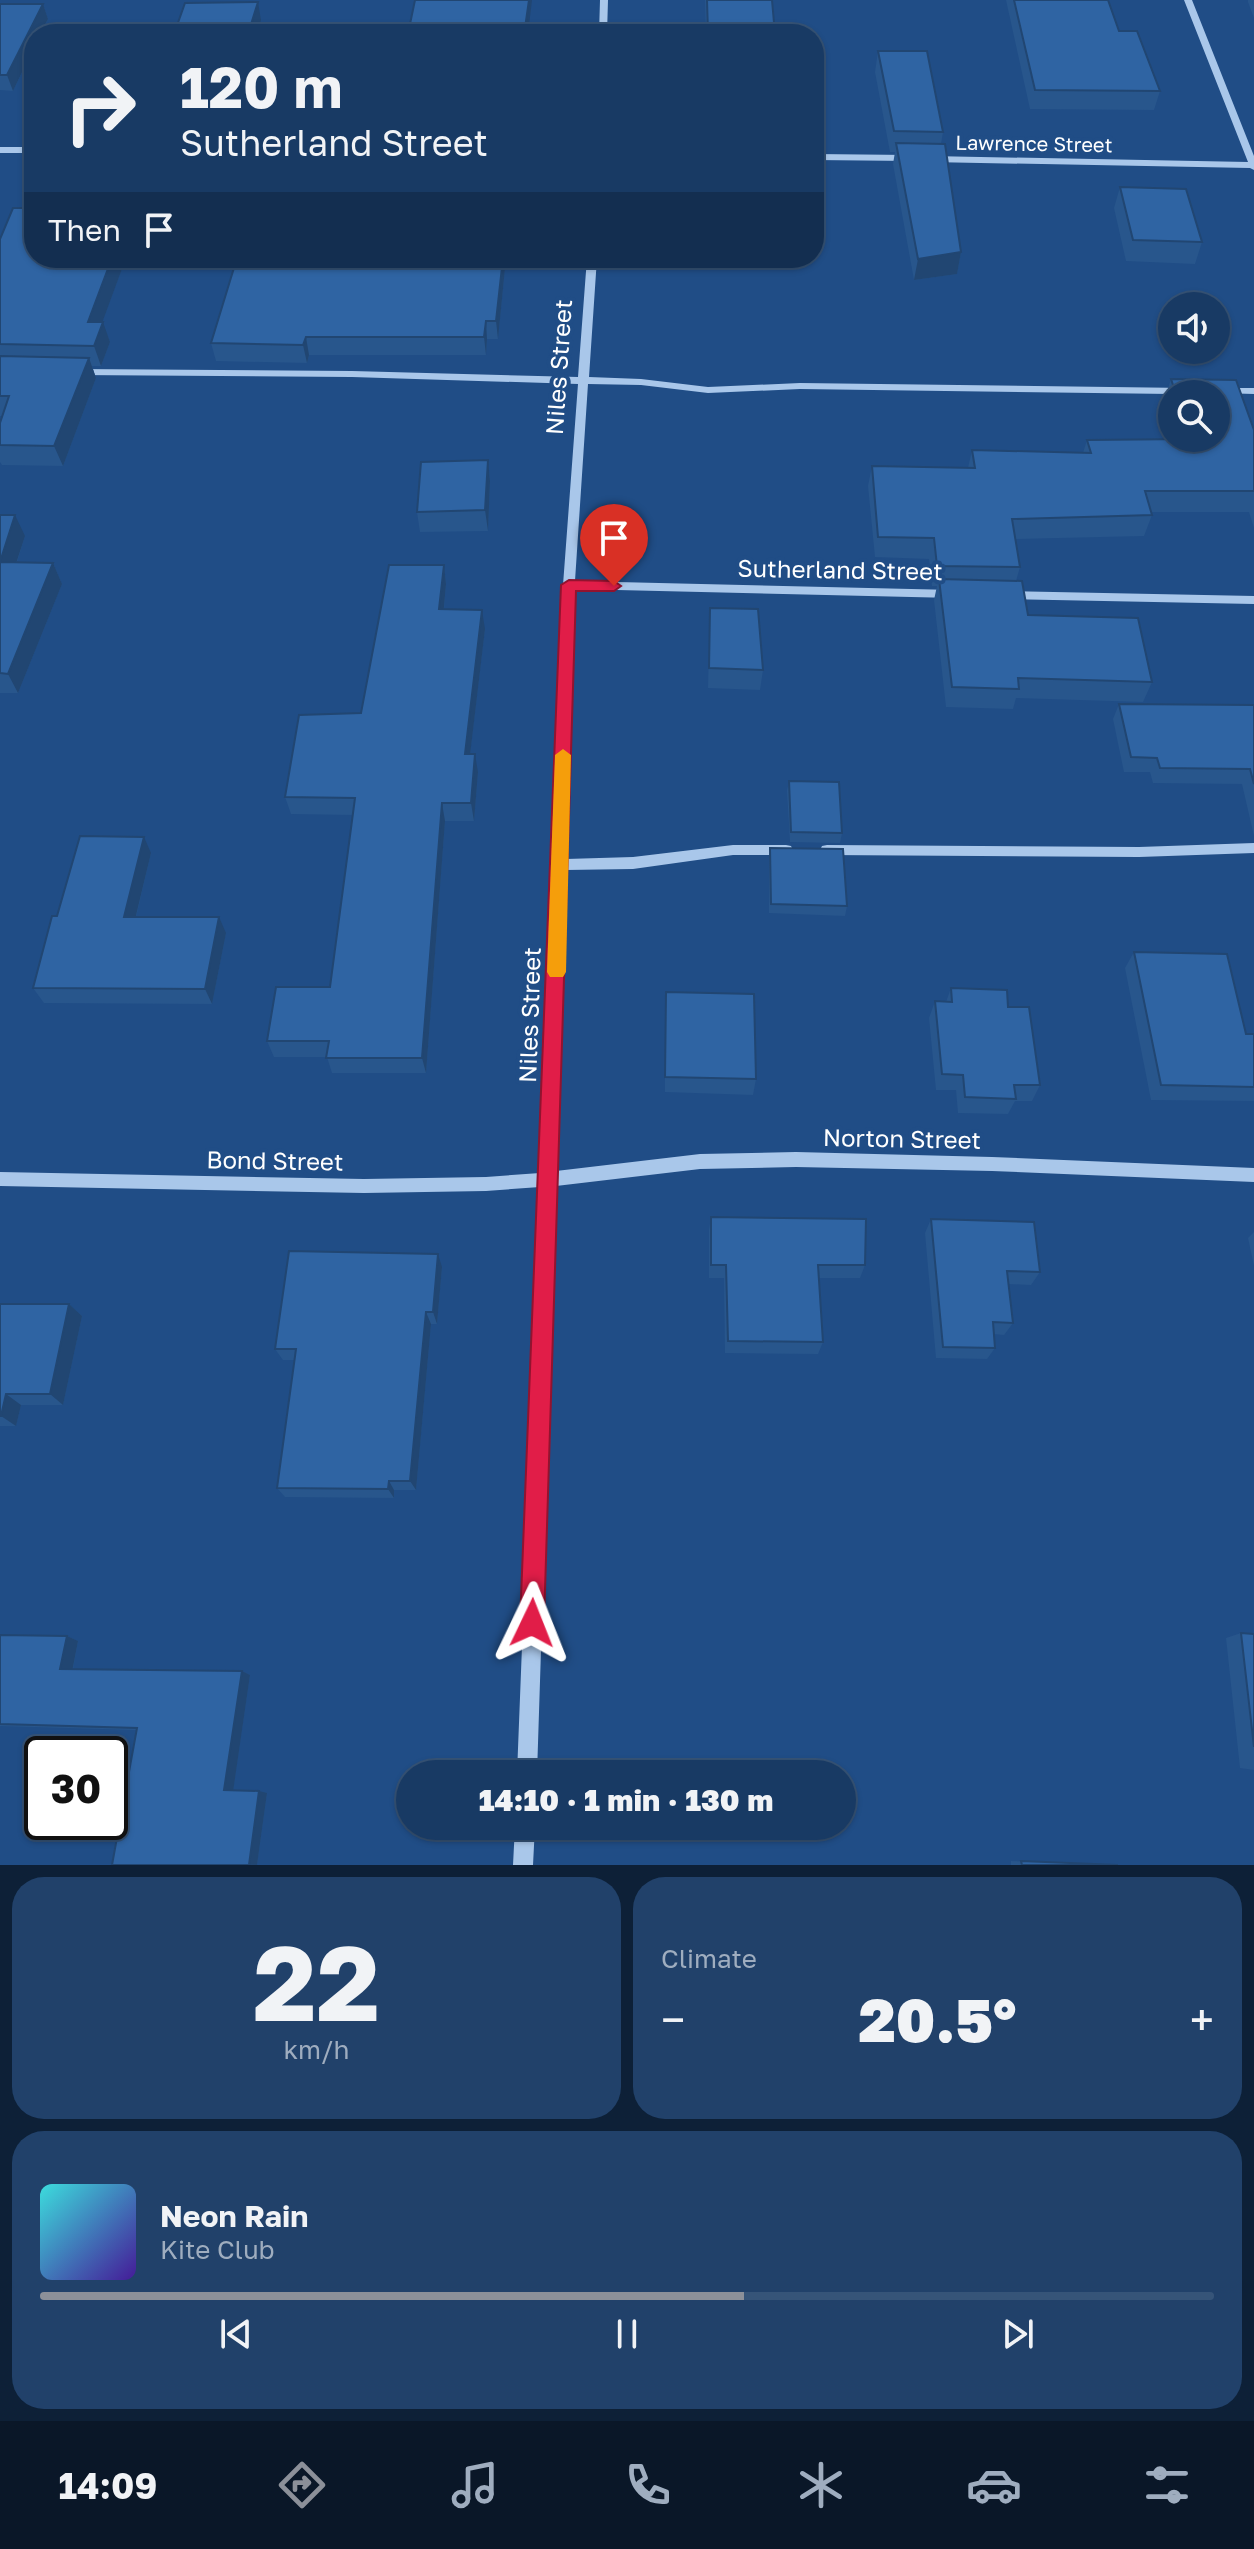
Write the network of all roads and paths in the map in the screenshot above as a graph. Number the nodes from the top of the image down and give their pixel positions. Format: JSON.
{"nodes":[{"id":1,"x":604,"y":0,"type":"edge"},
{"id":2,"x":1188,"y":0,"type":"edge"},
{"id":3,"x":603,"y":24,"type":"edge"},
{"id":4,"x":0,"y":150,"type":"edge"},
{"id":5,"x":24,"y":150,"type":"edge"},
{"id":6,"x":824,"y":157,"type":"edge"},
{"id":7,"x":1254,"y":166,"type":"edge"},
{"id":8,"x":591,"y":268,"type":"edge"},
{"id":9,"x":66,"y":372,"type":"edge"},
{"id":10,"x":583,"y":381,"type":"junction"},
{"id":11,"x":1254,"y":391,"type":"edge"},
{"id":12,"x":569,"y":585,"type":"junction"},
{"id":13,"x":969,"y":594,"type":"edge"},
{"id":14,"x":985,"y":594,"type":"edge"},
{"id":15,"x":1254,"y":600,"type":"edge"},
{"id":16,"x":1254,"y":848,"type":"edge"},
{"id":17,"x":795,"y":850,"type":"edge"},
{"id":18,"x":811,"y":850,"type":"edge"},
{"id":19,"x":560,"y":865,"type":"junction"},
{"id":20,"x":1254,"y":1175,"type":"edge"},
{"id":21,"x":0,"y":1179,"type":"edge"},
{"id":22,"x":550,"y":1181,"type":"junction"},
{"id":23,"x":528,"y":1760,"type":"edge"},
{"id":24,"x":524,"y":1840,"type":"edge"},
{"id":25,"x":523,"y":1865,"type":"edge"}],
"edges":[{"from":1,"to":3,"type":"street"},
{"from":2,"to":7,"type":"street"},
{"from":4,"to":5,"type":"street"},
{"from":6,"to":7,"type":"street","name":"Lawrence Street"},
{"from":8,"to":10,"type":"street","name":"Niles Street"},
{"from":9,"to":10,"type":"street"},
{"from":10,"to":11,"type":"street"},
{"from":10,"to":12,"type":"street","name":"Niles Street"},
{"from":12,"to":13,"type":"street","name":"Sutherland Street"},
{"from":12,"to":19,"type":"street","name":"Niles Street"},
{"from":14,"to":15,"type":"street"},
{"from":16,"to":18,"type":"street"},
{"from":17,"to":19,"type":"street"},
{"from":19,"to":22,"type":"street","name":"Niles Street"},
{"from":20,"to":22,"type":"street","name":"Norton Street"},
{"from":21,"to":22,"type":"street","name":"Bond Street"},
{"from":22,"to":23,"type":"street","name":"Niles Street"},
{"from":24,"to":25,"type":"street"}]}
